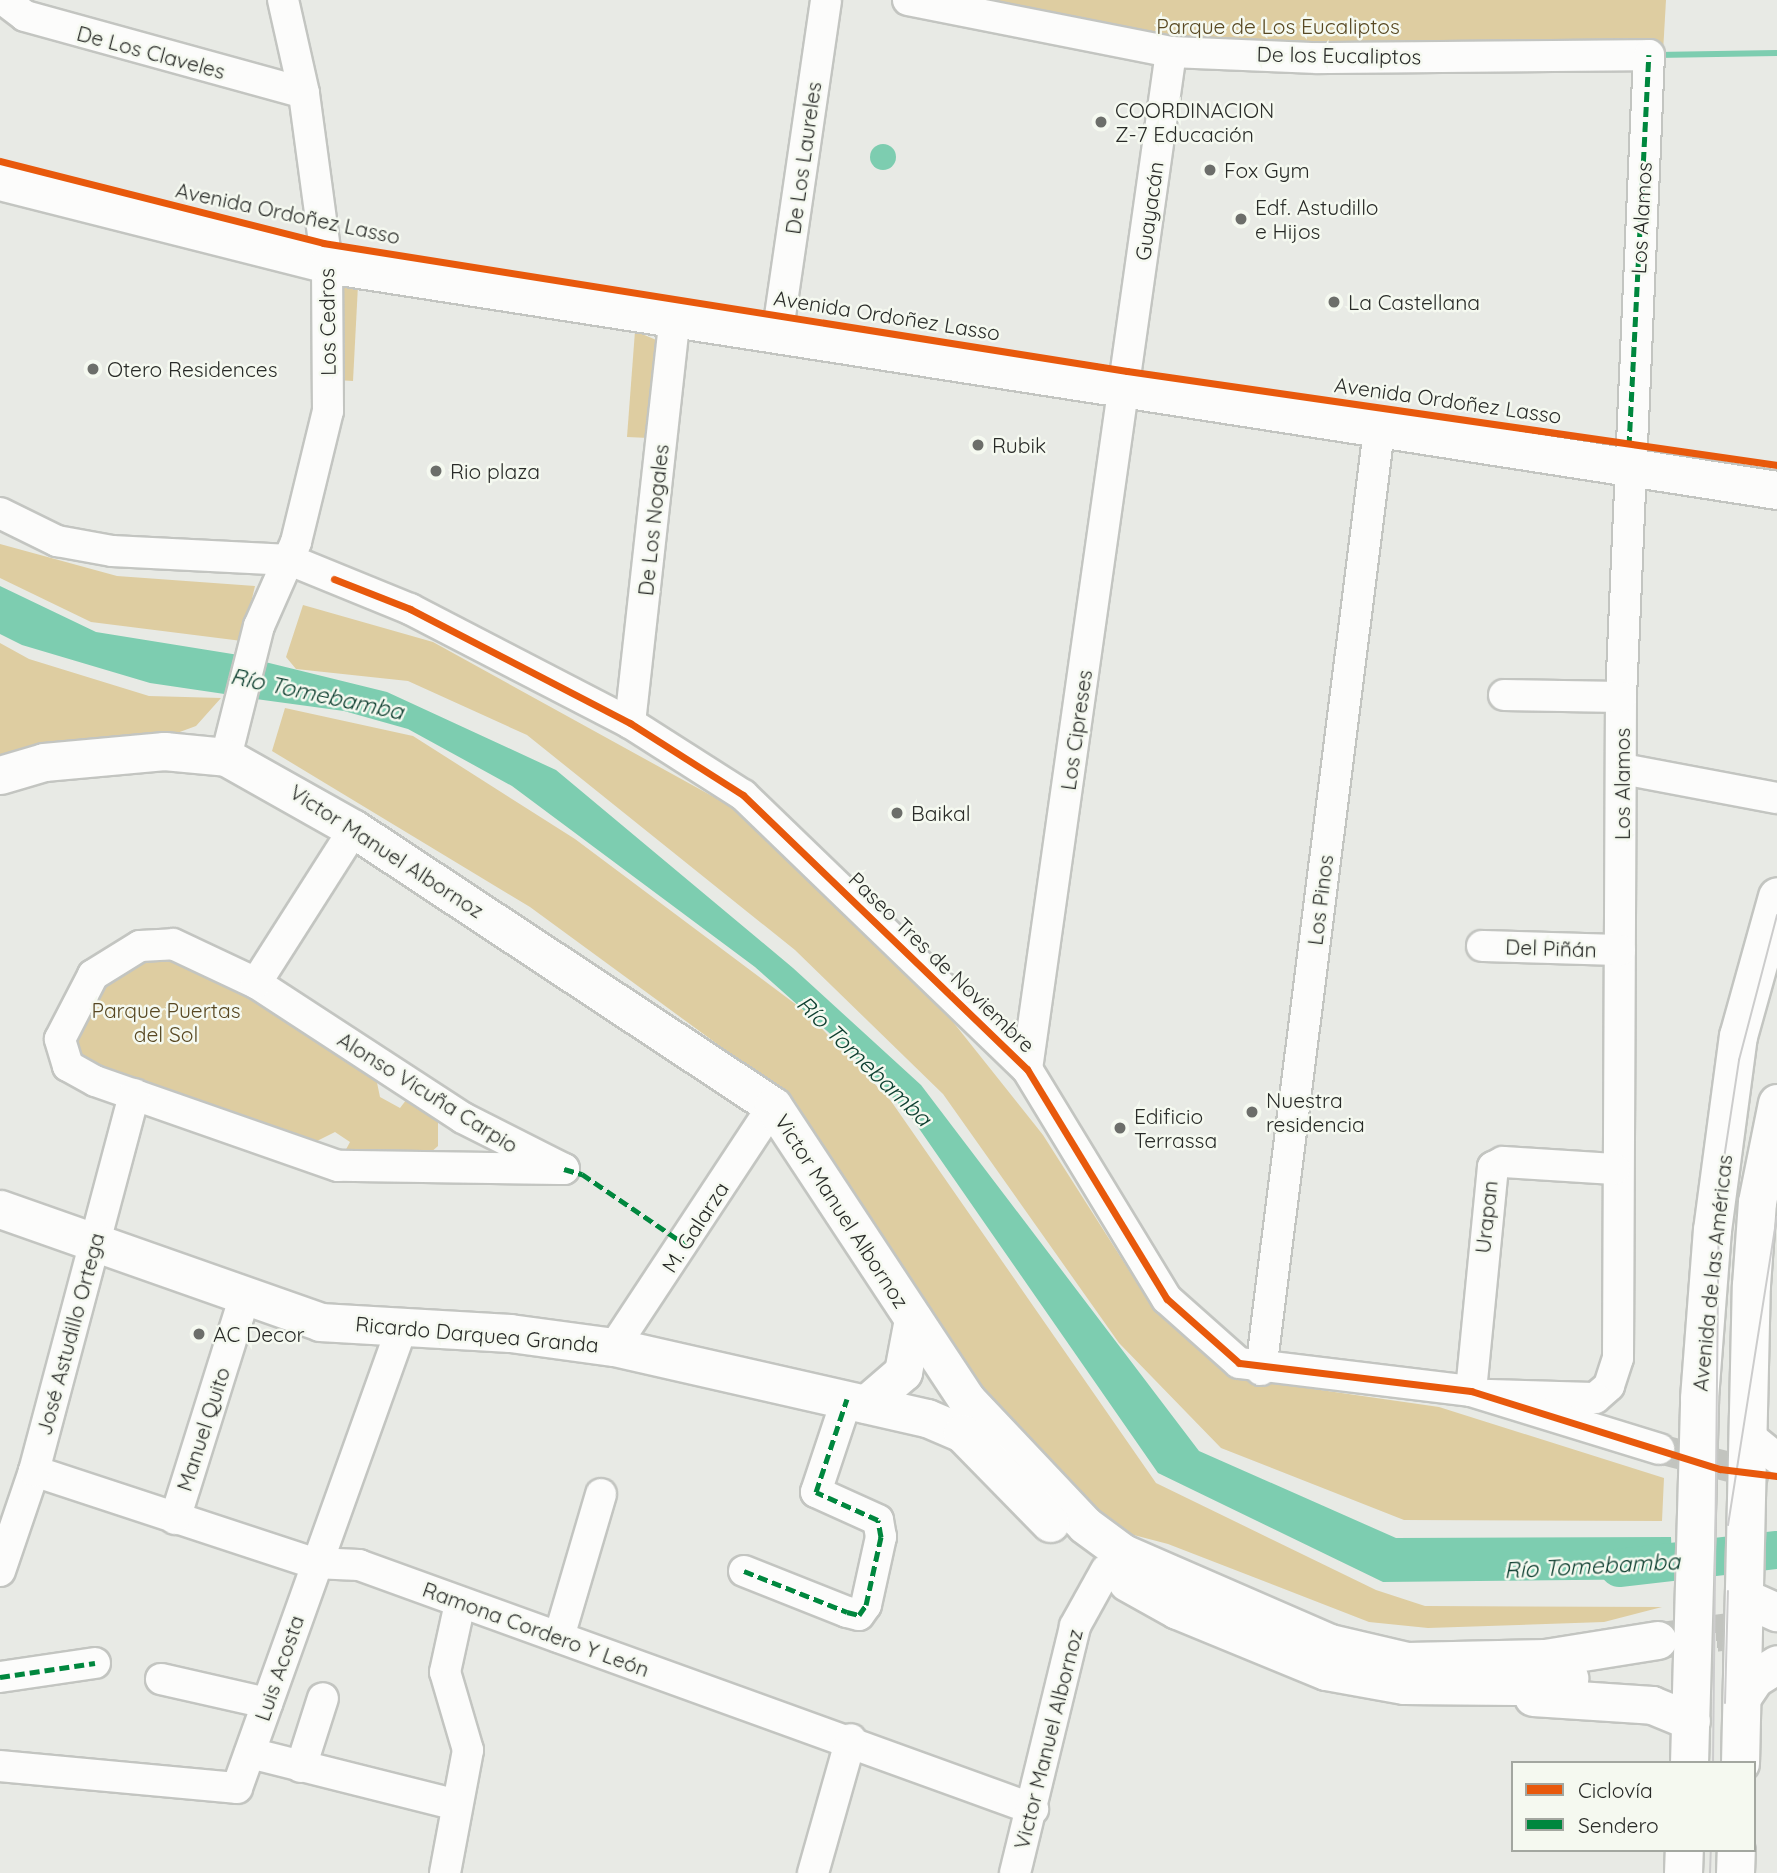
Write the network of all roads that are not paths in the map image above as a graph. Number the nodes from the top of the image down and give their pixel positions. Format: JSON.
{"nodes":[{"id":1,"x":4,"y":0,"type":"edge"},
{"id":2,"x":283,"y":0,"type":"edge"},
{"id":3,"x":826,"y":0,"type":"edge"},
{"id":4,"x":908,"y":0,"type":"edge"},
{"id":5,"x":1171,"y":51,"type":"junction"},
{"id":6,"x":1649,"y":55,"type":"joint"},
{"id":7,"x":304,"y":93,"type":"junction"},
{"id":8,"x":0,"y":161,"type":"edge"},
{"id":9,"x":0,"y":181,"type":"edge"},
{"id":10,"x":325,"y":254,"type":"junction"},
{"id":11,"x":780,"y":316,"type":"junction"},
{"id":12,"x":676,"y":317,"type":"junction"},
{"id":13,"x":1126,"y":381,"type":"junction"},
{"id":14,"x":1379,"y":431,"type":"junction"},
{"id":15,"x":1629,"y":457,"type":"junction"},
{"id":16,"x":1774,"y":477,"type":"edge"},
{"id":17,"x":0,"y":513,"type":"edge"},
{"id":18,"x":290,"y":560,"type":"junction"},
{"id":19,"x":1504,"y":695,"type":"dead end"},
{"id":20,"x":1621,"y":697,"type":"junction"},
{"id":21,"x":630,"y":723,"type":"junction"},
{"id":22,"x":226,"y":757,"type":"junction"},
{"id":23,"x":1623,"y":769,"type":"junction"},
{"id":24,"x":0,"y":775,"type":"edge"},
{"id":25,"x":1777,"y":798,"type":"edge"},
{"id":26,"x":354,"y":829,"type":"junction"},
{"id":27,"x":1777,"y":896,"type":"edge"},
{"id":28,"x":1482,"y":946,"type":"dead end"},
{"id":29,"x":1620,"y":950,"type":"junction"},
{"id":30,"x":1777,"y":969,"type":"edge"},
{"id":31,"x":256,"y":983,"type":"junction"},
{"id":32,"x":1738,"y":1037,"type":"junction"},
{"id":33,"x":1027,"y":1069,"type":"junction"},
{"id":34,"x":134,"y":1094,"type":"junction"},
{"id":35,"x":773,"y":1106,"type":"junction"},
{"id":36,"x":1775,"y":1116,"type":"edge"},
{"id":37,"x":463,"y":1118,"type":"junction"},
{"id":38,"x":441,"y":1167,"type":"junction"},
{"id":39,"x":1615,"y":1169,"type":"junction"},
{"id":40,"x":0,"y":1209,"type":"edge"},
{"id":41,"x":93,"y":1245,"type":"junction"},
{"id":42,"x":244,"y":1299,"type":"junction"},
{"id":43,"x":913,"y":1319,"type":"junction"},
{"id":44,"x":403,"y":1325,"type":"junction"},
{"id":45,"x":614,"y":1347,"type":"junction"},
{"id":46,"x":1261,"y":1370,"type":"junction"},
{"id":47,"x":947,"y":1372,"type":"junction"},
{"id":48,"x":1480,"y":1393,"type":"junction"},
{"id":49,"x":870,"y":1404,"type":"junction"},
{"id":50,"x":962,"y":1433,"type":"joint"},
{"id":51,"x":1747,"y":1434,"type":"junction"},
{"id":52,"x":1659,"y":1449,"type":"tunnel mouth"},
{"id":53,"x":34,"y":1471,"type":"junction"},
{"id":54,"x":1774,"y":1471,"type":"edge"},
{"id":55,"x":601,"y":1494,"type":"dead end"},
{"id":56,"x":174,"y":1519,"type":"junction"},
{"id":57,"x":314,"y":1563,"type":"junction"},
{"id":58,"x":1105,"y":1570,"type":"junction"},
{"id":59,"x":0,"y":1571,"type":"edge"},
{"id":60,"x":744,"y":1571,"type":"dead end"},
{"id":61,"x":1694,"y":1596,"type":"junction"},
{"id":62,"x":460,"y":1603,"type":"junction"},
{"id":63,"x":1767,"y":1628,"type":"edge"},
{"id":64,"x":559,"y":1637,"type":"junction"},
{"id":65,"x":1659,"y":1652,"type":"tunnel mouth"},
{"id":66,"x":1328,"y":1657,"type":"junction"},
{"id":67,"x":95,"y":1663,"type":"dead end"},
{"id":68,"x":0,"y":1678,"type":"edge"},
{"id":69,"x":161,"y":1679,"type":"dead end"},
{"id":70,"x":1742,"y":1697,"type":"junction"},
{"id":71,"x":323,"y":1698,"type":"dead end"},
{"id":72,"x":267,"y":1703,"type":"junction"},
{"id":73,"x":1691,"y":1721,"type":"junction"},
{"id":74,"x":851,"y":1739,"type":"junction"},
{"id":75,"x":250,"y":1753,"type":"junction"},
{"id":76,"x":1689,"y":1761,"type":"edge"},
{"id":77,"x":1740,"y":1761,"type":"edge"},
{"id":78,"x":0,"y":1766,"type":"edge"},
{"id":79,"x":302,"y":1767,"type":"junction"},
{"id":80,"x":457,"y":1805,"type":"junction"},
{"id":81,"x":1033,"y":1810,"type":"junction"},
{"id":82,"x":1684,"y":1852,"type":"edge"},
{"id":83,"x":1736,"y":1852,"type":"edge"},
{"id":84,"x":445,"y":1873,"type":"edge"},
{"id":85,"x":813,"y":1873,"type":"edge"},
{"id":86,"x":1015,"y":1873,"type":"edge"},
{"id":87,"x":1683,"y":1873,"type":"edge"},
{"id":88,"x":1735,"y":1873,"type":"edge"}],
"edges":[{"from":1,"to":7,"type":"street","name":"De Los Claveles"},
{"from":2,"to":7,"type":"street","name":"Los Cedros"},
{"from":3,"to":11,"type":"street","name":"De Los Laureles"},
{"from":4,"to":5,"type":"street","name":"De los Eucaliptos"},
{"from":5,"to":6,"type":"street","name":"De los Eucaliptos"},
{"from":5,"to":13,"type":"street","name":"Guayacán"},
{"from":6,"to":15,"type":"street","name":"Los Alamos"},
{"from":7,"to":10,"type":"street","name":"Los Cedros"},
{"from":8,"to":10,"type":"main road","name":"Avenida Ordoñez Lasso"},
{"from":9,"to":10,"type":"main road","name":"Avenida Ordoñez Lasso"},
{"from":10,"to":11,"type":"main road","name":"Avenida Ordoñez Lasso"},
{"from":10,"to":12,"type":"main road","name":"Avenida Ordoñez Lasso"},
{"from":10,"to":18,"type":"street","name":"Los Cedros"},
{"from":11,"to":13,"type":"main road","name":"Avenida Ordoñez Lasso"},
{"from":12,"to":13,"type":"main road","name":"Avenida Ordoñez Lasso"},
{"from":12,"to":21,"type":"street","name":"De Los Nogales"},
{"from":13,"to":14,"type":"main road","name":"Avenida Ordoñez Lasso"},
{"from":13,"to":15,"type":"main road","name":"Avenida Ordoñez Lasso"},
{"from":13,"to":33,"type":"street","name":"Los Cipreses"},
{"from":14,"to":15,"type":"main road","name":"Avenida Ordoñez Lasso"},
{"from":14,"to":46,"type":"street","name":"Los Pinos"},
{"from":15,"to":16,"type":"main road","name":"Avenida Ordoñez Lasso"},
{"from":15,"to":20,"type":"street","name":"Los Alamos"},
{"from":17,"to":18,"type":"street","name":"Paseo Tres de Noviembre"},
{"from":18,"to":21,"type":"street","name":"Paseo Tres de Noviembre"},
{"from":18,"to":22,"type":"street","name":"Los Cedros"},
{"from":19,"to":20,"type":"street"},
{"from":20,"to":23,"type":"street","name":"Los Alamos"},
{"from":21,"to":33,"type":"street","name":"Paseo Tres de Noviembre"},
{"from":22,"to":24,"type":"main road","name":"Victor Manuel Albornoz"},
{"from":22,"to":26,"type":"main road","name":"Victor Manuel Albornoz"},
{"from":23,"to":25,"type":"street"},
{"from":23,"to":29,"type":"street","name":"Los Alamos"},
{"from":26,"to":31,"type":"street"},
{"from":26,"to":35,"type":"main road","name":"Victor Manuel Albornoz"},
{"from":27,"to":32,"type":"main road","name":"Avenida de las Américas"},
{"from":28,"to":29,"type":"street","name":"Del Piñán"},
{"from":29,"to":39,"type":"street","name":"Los Alamos"},
{"from":30,"to":32,"type":"main road","name":"Avenida de las Américas"},
{"from":31,"to":34,"type":"street","name":"Alonso Vicuña Carpio"},
{"from":31,"to":37,"type":"street","name":"Alonso Vicuña Carpio"},
{"from":32,"to":61,"type":"main road","name":"Avenida de las Américas"},
{"from":33,"to":46,"type":"street","name":"Paseo Tres de Noviembre"},
{"from":34,"to":38,"type":"street","name":"Alonso Vicuña Carpio"},
{"from":34,"to":41,"type":"street","name":"José Astudillo Ortega"},
{"from":35,"to":43,"type":"main road","name":"Victor Manuel Albornoz"},
{"from":35,"to":45,"type":"street","name":"M. Galarza"},
{"from":36,"to":51,"type":"main road","name":"Avenida de las Américas"},
{"from":37,"to":38,"type":"street"},
{"from":37,"to":38,"type":"street","name":"Alonso Vicuña Carpio"},
{"from":39,"to":48,"type":"street","name":"Urapan"},
{"from":39,"to":48,"type":"street","name":"Los Alamos"},
{"from":40,"to":41,"type":"main road","name":"Ricardo Darquea Granda"},
{"from":41,"to":42,"type":"main road","name":"Ricardo Darquea Granda"},
{"from":41,"to":53,"type":"street","name":"José Astudillo Ortega"},
{"from":42,"to":44,"type":"main road","name":"Ricardo Darquea Granda"},
{"from":42,"to":56,"type":"street","name":"Manuel Quito"},
{"from":43,"to":47,"type":"main road","name":"Victor Manuel Albornoz"},
{"from":43,"to":49,"type":"main road"},
{"from":44,"to":45,"type":"main road","name":"Ricardo Darquea Granda"},
{"from":44,"to":57,"type":"street","name":"Luis Acosta"},
{"from":45,"to":49,"type":"main road","name":"Ricardo Darquea Granda"},
{"from":46,"to":48,"type":"street","name":"Paseo Tres de Noviembre"},
{"from":47,"to":49,"type":"main road"},
{"from":47,"to":66,"type":"main road","name":"Victor Manuel Albornoz"},
{"from":48,"to":52,"type":"street","name":"Paseo Tres de Noviembre"},
{"from":49,"to":50,"type":"main road","name":"Ricardo Darquea Granda"},
{"from":49,"to":60,"type":"street"},
{"from":50,"to":58,"type":"main road","name":"Victor Manuel Albornoz"},
{"from":51,"to":54,"type":"street"},
{"from":51,"to":63,"type":"main road","name":"Avenida de las Américas"},
{"from":53,"to":56,"type":"street","name":"Ramona Cordero Y León"},
{"from":53,"to":59,"type":"street","name":"José Astudillo Ortega"},
{"from":55,"to":64,"type":"street"},
{"from":56,"to":57,"type":"street","name":"Ramona Cordero Y León"},
{"from":57,"to":62,"type":"street","name":"Ramona Cordero Y León"},
{"from":57,"to":72,"type":"street","name":"Luis Acosta"},
{"from":58,"to":66,"type":"main road","name":"Victor Manuel Albornoz"},
{"from":58,"to":81,"type":"street","name":"Victor Manuel Albornoz"},
{"from":61,"to":66,"type":"main road"},
{"from":61,"to":73,"type":"main road","name":"Avenida de las Américas"},
{"from":62,"to":64,"type":"street","name":"Ramona Cordero Y León"},
{"from":62,"to":80,"type":"street"},
{"from":63,"to":70,"type":"main road","name":"Avenida de las Américas"},
{"from":63,"to":70,"type":"main road"},
{"from":64,"to":74,"type":"street","name":"Ramona Cordero Y León"},
{"from":65,"to":66,"type":"main road","name":"Victor Manuel Albornoz"},
{"from":66,"to":73,"type":"main road"},
{"from":67,"to":68,"type":"street"},
{"from":69,"to":72,"type":"street"},
{"from":70,"to":77,"type":"main road","name":"Avenida de las Américas"},
{"from":71,"to":79,"type":"street"},
{"from":72,"to":75,"type":"street","name":"Luis Acosta"},
{"from":73,"to":76,"type":"main road","name":"Avenida de las Américas"},
{"from":74,"to":81,"type":"street","name":"Ramona Cordero Y León"},
{"from":74,"to":85,"type":"street"},
{"from":75,"to":78,"type":"street","name":"Luis Acosta"},
{"from":75,"to":79,"type":"street"},
{"from":79,"to":80,"type":"street"},
{"from":80,"to":84,"type":"street"},
{"from":81,"to":86,"type":"street","name":"Victor Manuel Albornoz"},
{"from":82,"to":87,"type":"main road"},
{"from":83,"to":88,"type":"main road"}]}
